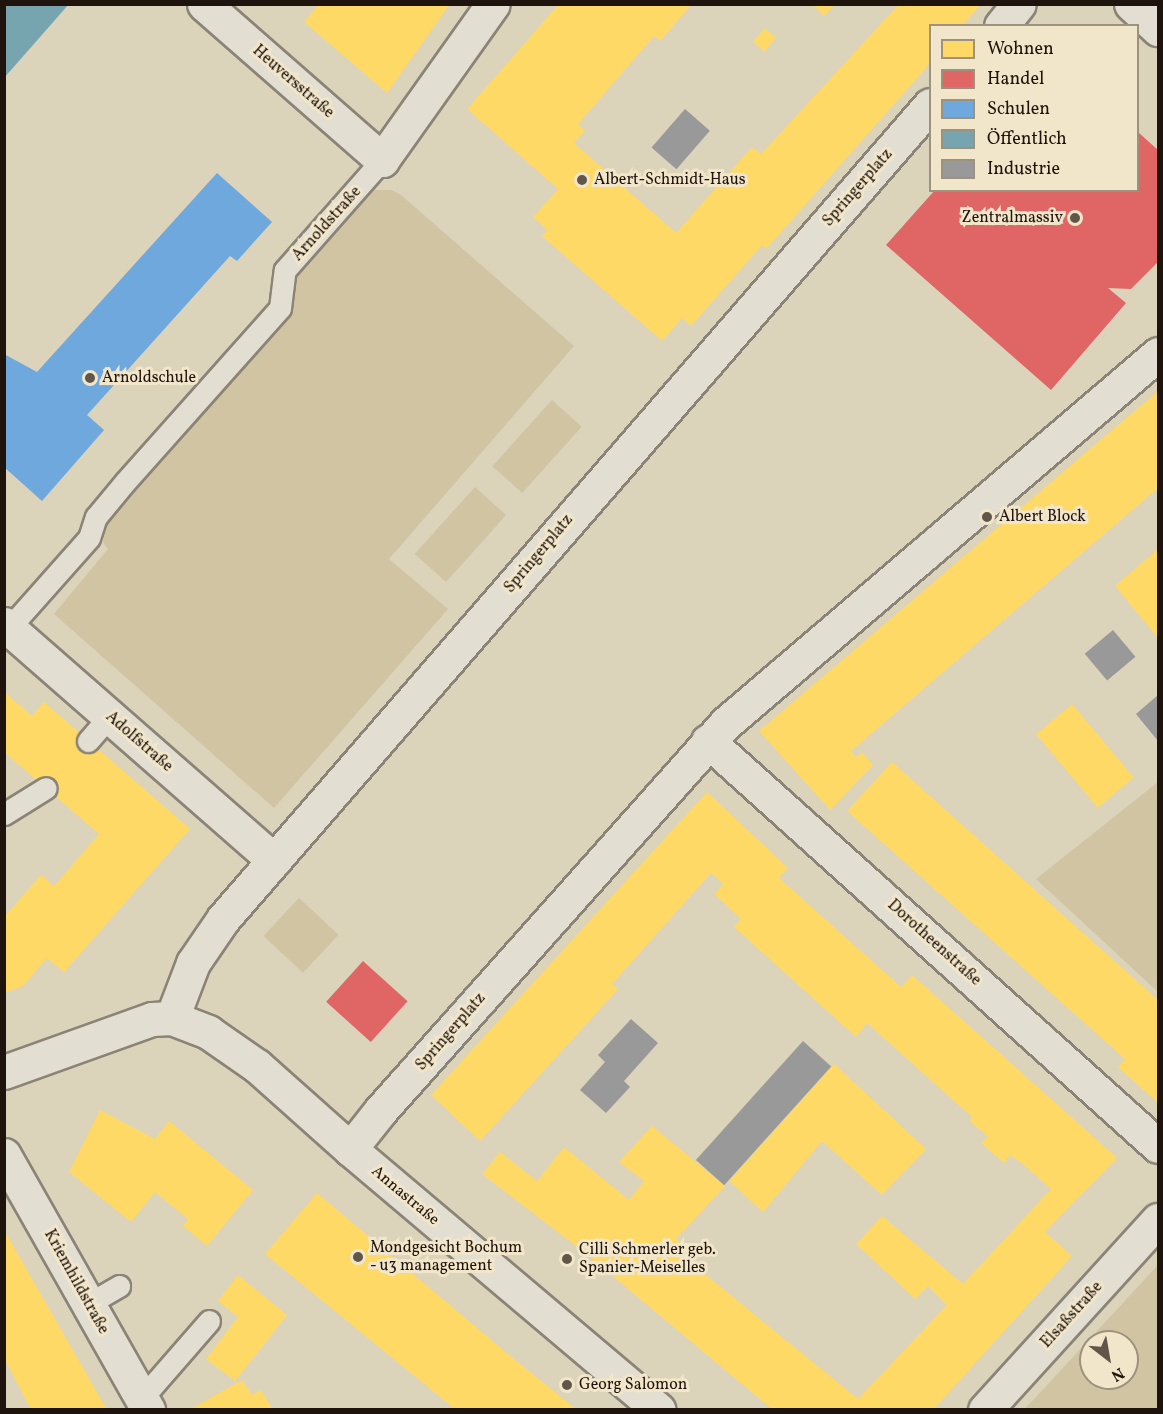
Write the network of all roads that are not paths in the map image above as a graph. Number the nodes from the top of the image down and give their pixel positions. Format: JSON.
{"nodes":[{"id":1,"x":204,"y":4,"type":"edge"},
{"id":2,"x":493,"y":4,"type":"edge"},
{"id":3,"x":1020,"y":4,"type":"edge"},
{"id":4,"x":1131,"y":4,"type":"edge"},
{"id":5,"x":1003,"y":24,"type":"edge"},
{"id":6,"x":1158,"y":29,"type":"edge"},
{"id":7,"x":929,"y":106,"type":"edge"},
{"id":8,"x":382,"y":160,"type":"junction"},
{"id":9,"x":1158,"y":354,"type":"edge"},
{"id":10,"x":6,"y":628,"type":"edge"},
{"id":11,"x":110,"y":716,"type":"junction"},
{"id":12,"x":88,"y":741,"type":"dead end"},
{"id":13,"x":708,"y":741,"type":"junction"},
{"id":14,"x":46,"y":788,"type":"dead end"},
{"id":15,"x":4,"y":814,"type":"edge"},
{"id":16,"x":273,"y":860,"type":"junction"},
{"id":17,"x":172,"y":1018,"type":"junction"},
{"id":18,"x":4,"y":1072,"type":"edge"},
{"id":19,"x":1158,"y":1146,"type":"edge"},
{"id":20,"x":350,"y":1149,"type":"junction"},
{"id":21,"x":4,"y":1155,"type":"edge"},
{"id":22,"x":1158,"y":1220,"type":"edge"},
{"id":23,"x":119,"y":1286,"type":"dead end"},
{"id":24,"x":88,"y":1304,"type":"junction"},
{"id":25,"x":209,"y":1321,"type":"dead end"},
{"id":26,"x":145,"y":1404,"type":"edge"},
{"id":27,"x":659,"y":1410,"type":"edge"},
{"id":28,"x":985,"y":1410,"type":"edge"}],
"edges":[{"from":1,"to":8,"type":"street","name":"Heuversstraße"},
{"from":2,"to":8,"type":"street","name":"Arnoldstraße"},
{"from":3,"to":5,"type":"street"},
{"from":4,"to":6,"type":"street"},
{"from":7,"to":16,"type":"street","name":"Springerplatz"},
{"from":8,"to":10,"type":"lane","name":"Arnoldstraße"},
{"from":9,"to":13,"type":"street","name":"Springerplatz"},
{"from":10,"to":11,"type":"street","name":"Adolfstraße"},
{"from":11,"to":12,"type":"lane"},
{"from":11,"to":16,"type":"street","name":"Adolfstraße"},
{"from":13,"to":19,"type":"street","name":"Dorotheenstraße"},
{"from":13,"to":20,"type":"street","name":"Springerplatz"},
{"from":14,"to":15,"type":"lane"},
{"from":16,"to":17,"type":"street","name":"Springerplatz"},
{"from":17,"to":18,"type":"street"},
{"from":17,"to":20,"type":"street","name":"Annastraße"},
{"from":20,"to":27,"type":"street","name":"Annastraße"},
{"from":21,"to":24,"type":"street","name":"Kriemhildstraße"},
{"from":22,"to":28,"type":"street","name":"Elsaßstraße"},
{"from":23,"to":24,"type":"lane"},
{"from":24,"to":26,"type":"street","name":"Kriemhildstraße"},
{"from":25,"to":26,"type":"lane"}]}
